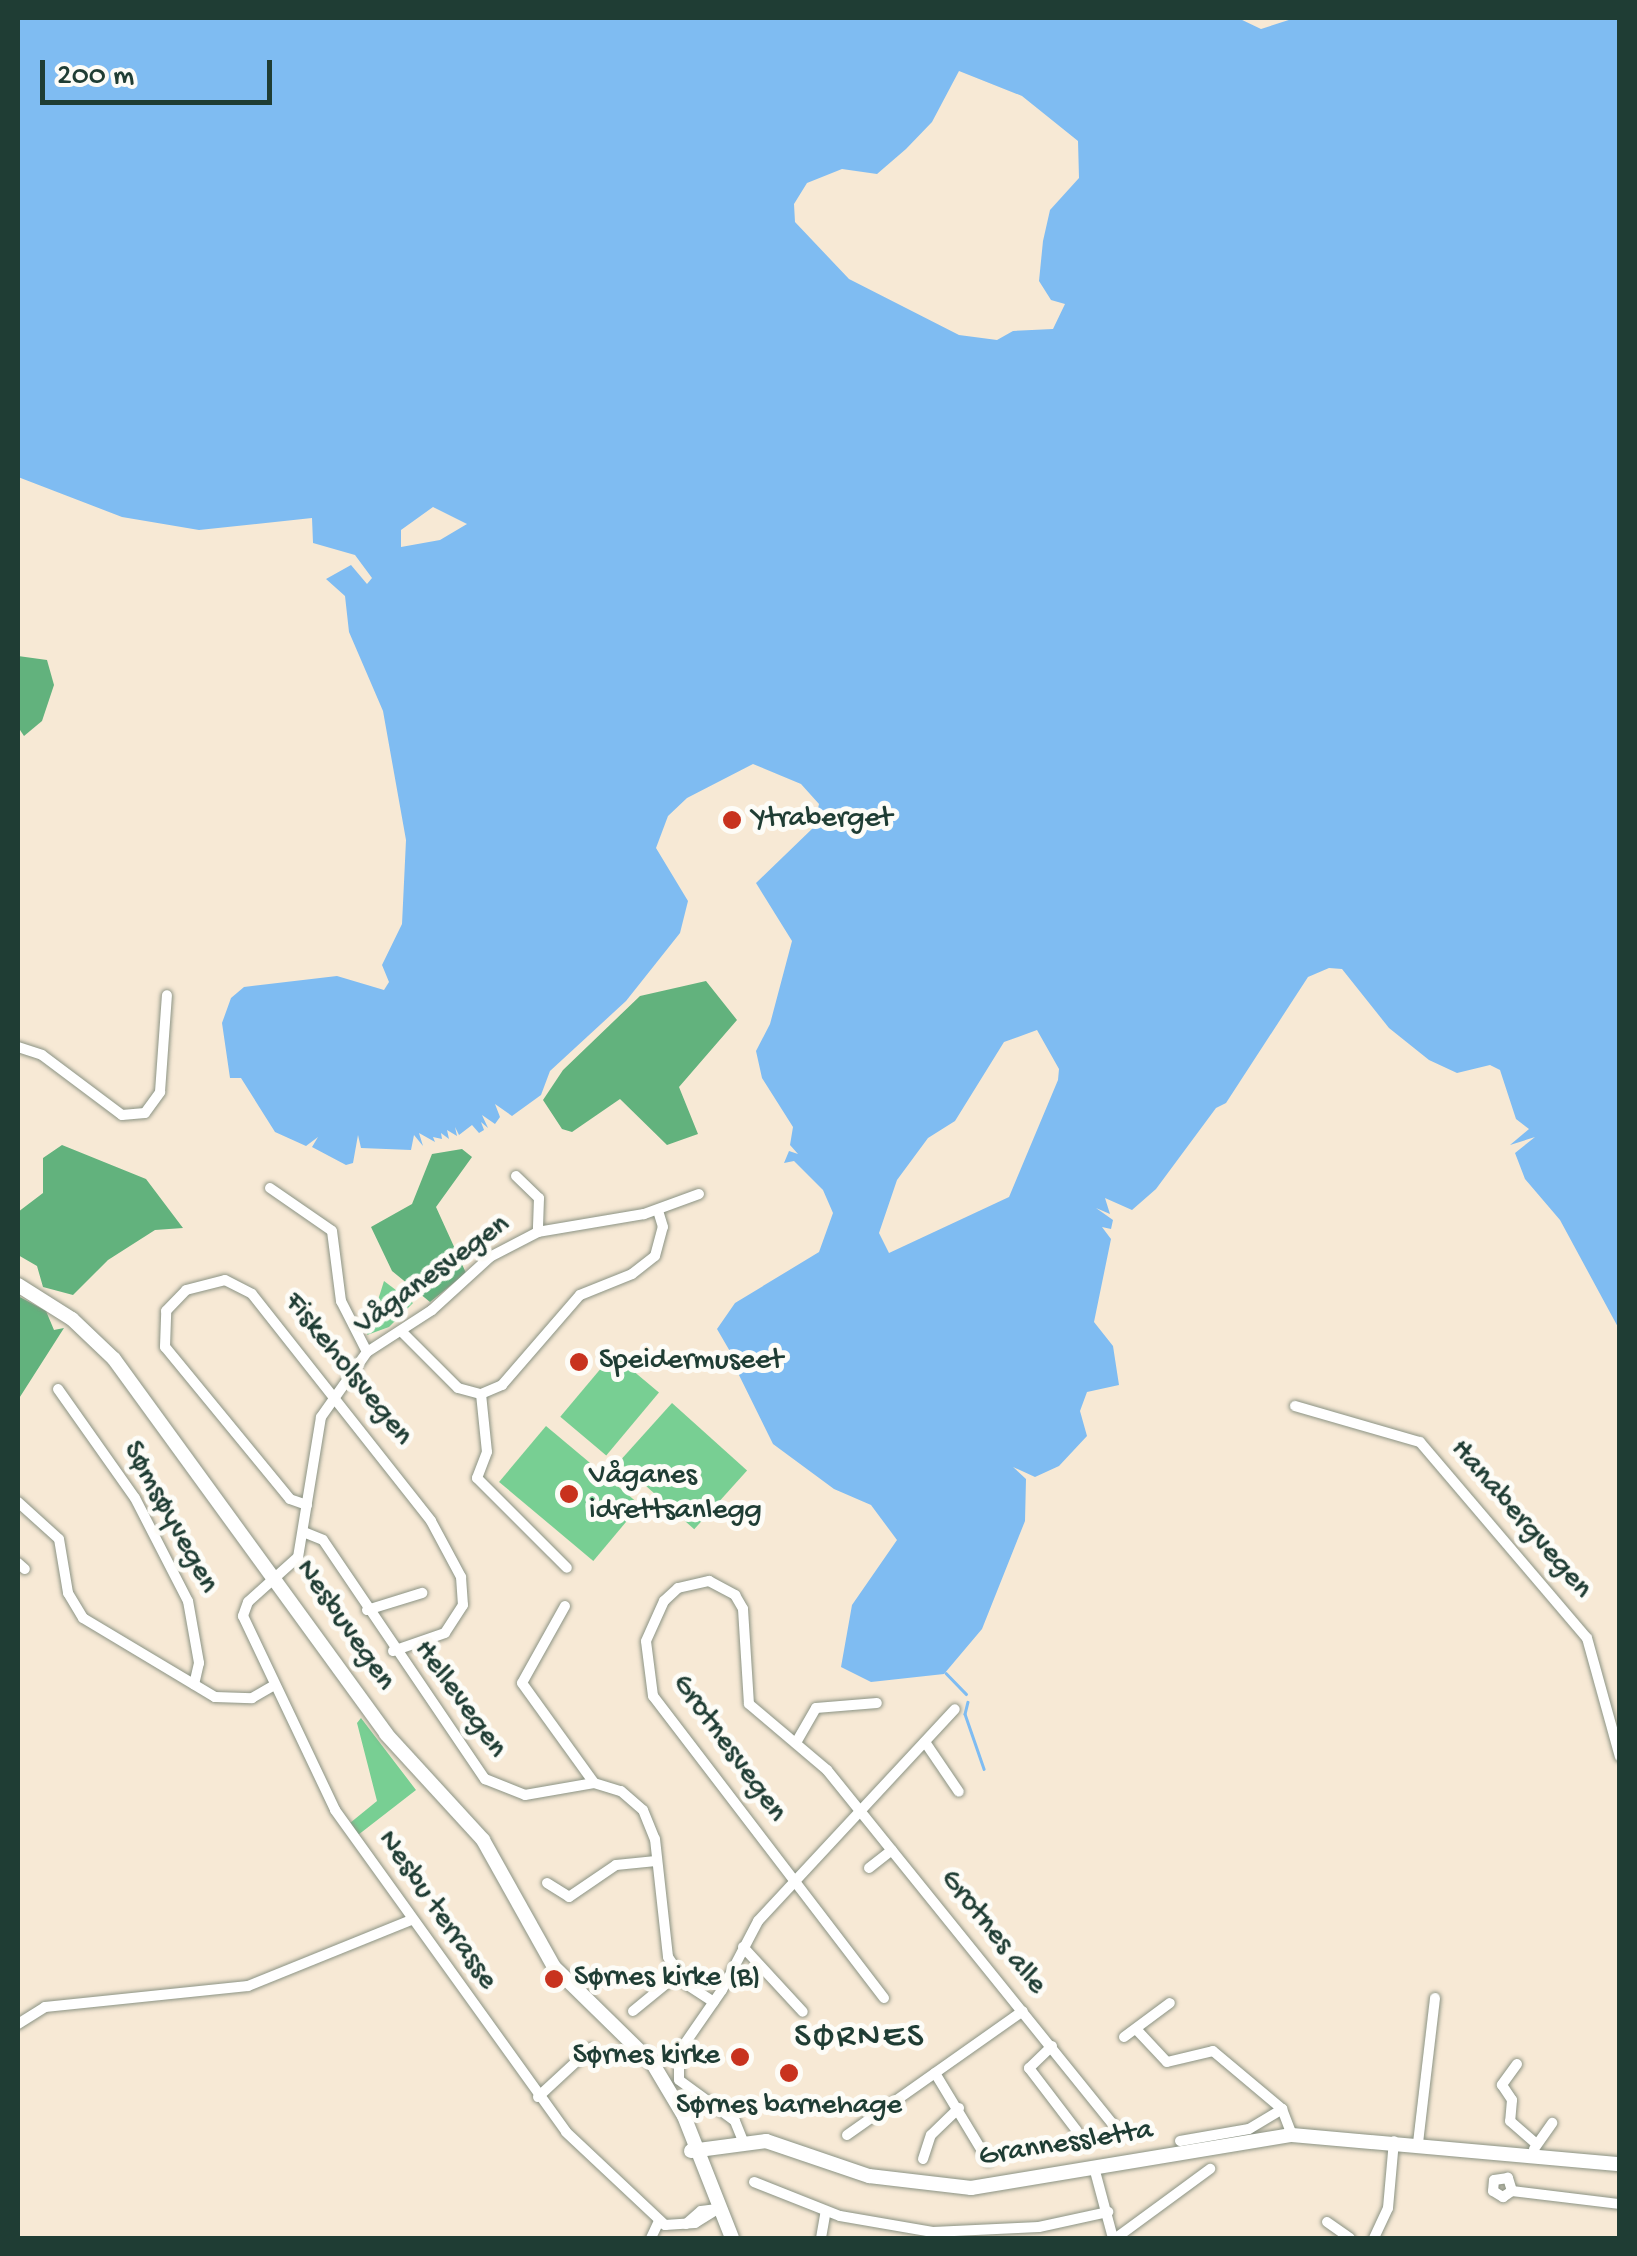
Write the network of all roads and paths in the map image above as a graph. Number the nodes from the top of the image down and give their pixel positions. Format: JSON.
{"nodes":[{"id":1,"x":167,"y":995,"type":"dead end"},
{"id":2,"x":18,"y":1047,"type":"edge"},
{"id":3,"x":516,"y":1176,"type":"dead end"},
{"id":4,"x":270,"y":1188,"type":"dead end"},
{"id":5,"x":699,"y":1194,"type":"dead end"},
{"id":6,"x":658,"y":1211,"type":"junction"},
{"id":7,"x":538,"y":1232,"type":"junction"},
{"id":8,"x":18,"y":1285,"type":"edge"},
{"id":9,"x":402,"y":1332,"type":"junction"},
{"id":10,"x":367,"y":1352,"type":"junction"},
{"id":11,"x":58,"y":1388,"type":"dead end"},
{"id":12,"x":481,"y":1394,"type":"junction"},
{"id":13,"x":331,"y":1397,"type":"junction"},
{"id":14,"x":1295,"y":1406,"type":"dead end"},
{"id":15,"x":18,"y":1502,"type":"edge"},
{"id":16,"x":307,"y":1506,"type":"junction"},
{"id":17,"x":306,"y":1533,"type":"junction"},
{"id":18,"x":566,"y":1568,"type":"dead end"},
{"id":19,"x":278,"y":1578,"type":"junction"},
{"id":20,"x":422,"y":1593,"type":"dead end"},
{"id":21,"x":566,"y":1606,"type":"dead end"},
{"id":22,"x":367,"y":1610,"type":"junction"},
{"id":23,"x":393,"y":1651,"type":"junction"},
{"id":24,"x":194,"y":1684,"type":"junction"},
{"id":25,"x":273,"y":1686,"type":"junction"},
{"id":26,"x":878,"y":1703,"type":"dead end"},
{"id":27,"x":954,"y":1710,"type":"dead end"},
{"id":28,"x":797,"y":1741,"type":"junction"},
{"id":29,"x":925,"y":1742,"type":"junction"},
{"id":30,"x":1620,"y":1757,"type":"edge"},
{"id":31,"x":594,"y":1783,"type":"junction"},
{"id":32,"x":959,"y":1792,"type":"dead end"},
{"id":33,"x":856,"y":1812,"type":"junction"},
{"id":34,"x":892,"y":1850,"type":"junction"},
{"id":35,"x":656,"y":1861,"type":"junction"},
{"id":36,"x":869,"y":1868,"type":"dead end"},
{"id":37,"x":793,"y":1880,"type":"junction"},
{"id":38,"x":547,"y":1883,"type":"dead end"},
{"id":39,"x":411,"y":1920,"type":"junction"},
{"id":40,"x":743,"y":1948,"type":"junction"},
{"id":41,"x":677,"y":1975,"type":"junction"},
{"id":42,"x":884,"y":1998,"type":"dead end"},
{"id":43,"x":1434,"y":1998,"type":"dead end"},
{"id":44,"x":714,"y":2002,"type":"junction"},
{"id":45,"x":1170,"y":2003,"type":"dead end"},
{"id":46,"x":634,"y":2011,"type":"dead end"},
{"id":47,"x":803,"y":2012,"type":"dead end"},
{"id":48,"x":1023,"y":2012,"type":"junction"},
{"id":49,"x":18,"y":2024,"type":"edge"},
{"id":50,"x":1136,"y":2028,"type":"junction"},
{"id":51,"x":1124,"y":2037,"type":"dead end"},
{"id":52,"x":1052,"y":2046,"type":"junction"},
{"id":53,"x":591,"y":2048,"type":"dead end"},
{"id":54,"x":1517,"y":2064,"type":"dead end"},
{"id":55,"x":935,"y":2073,"type":"junction"},
{"id":56,"x":538,"y":2096,"type":"junction"},
{"id":57,"x":959,"y":2108,"type":"junction"},
{"id":58,"x":1282,"y":2109,"type":"junction"},
{"id":59,"x":1552,"y":2123,"type":"dead end"},
{"id":60,"x":1076,"y":2131,"type":"dead end"},
{"id":61,"x":1292,"y":2134,"type":"junction"},
{"id":62,"x":847,"y":2135,"type":"dead end"},
{"id":63,"x":1122,"y":2136,"type":"dead end"},
{"id":64,"x":1180,"y":2140,"type":"dead end"},
{"id":65,"x":1394,"y":2140,"type":"junction"},
{"id":66,"x":739,"y":2142,"type":"junction"},
{"id":67,"x":1418,"y":2143,"type":"junction"},
{"id":68,"x":1534,"y":2148,"type":"junction"},
{"id":69,"x":696,"y":2152,"type":"junction"},
{"id":70,"x":923,"y":2159,"type":"dead end"},
{"id":71,"x":988,"y":2160,"type":"dead end"},
{"id":72,"x":1620,"y":2164,"type":"edge"},
{"id":73,"x":1210,"y":2169,"type":"dead end"},
{"id":74,"x":1099,"y":2171,"type":"junction"},
{"id":75,"x":754,"y":2182,"type":"dead end"},
{"id":76,"x":1512,"y":2191,"type":"dead end"},
{"id":77,"x":1620,"y":2204,"type":"edge"},
{"id":78,"x":712,"y":2211,"type":"junction"},
{"id":79,"x":826,"y":2211,"type":"junction"},
{"id":80,"x":1108,"y":2212,"type":"junction"},
{"id":81,"x":658,"y":2222,"type":"junction"},
{"id":82,"x":1327,"y":2222,"type":"dead end"},
{"id":83,"x":681,"y":2227,"type":"junction"},
{"id":84,"x":651,"y":2238,"type":"edge"},
{"id":85,"x":690,"y":2238,"type":"edge"},
{"id":86,"x":722,"y":2238,"type":"edge"},
{"id":87,"x":732,"y":2238,"type":"edge"},
{"id":88,"x":821,"y":2238,"type":"edge"},
{"id":89,"x":1115,"y":2238,"type":"edge"},
{"id":90,"x":1350,"y":2238,"type":"edge"},
{"id":91,"x":1374,"y":2238,"type":"edge"}],
"edges":[{"from":1,"to":2,"type":"street"},
{"from":3,"to":7,"type":"street","name":"Våganesvegen"},
{"from":4,"to":10,"type":"street"},
{"from":5,"to":6,"type":"street","name":"Våganesvegen"},
{"from":6,"to":7,"type":"street","name":"Våganesvegen"},
{"from":6,"to":12,"type":"street"},
{"from":7,"to":9,"type":"street","name":"Våganesvegen"},
{"from":8,"to":19,"type":"main road","name":"Nesbuvegen"},
{"from":9,"to":10,"type":"street","name":"Våganesvegen"},
{"from":9,"to":12,"type":"street"},
{"from":10,"to":13,"type":"street","name":"Våganesvegen"},
{"from":11,"to":24,"type":"street","name":"Sømsøyvegen"},
{"from":12,"to":18,"type":"street"},
{"from":13,"to":16,"type":"street","name":"Våganesvegen"},
{"from":13,"to":16,"type":"street","name":"Fiskeholsvegen"},
{"from":13,"to":23,"type":"street","name":"Fiskeholsvegen"},
{"from":14,"to":30,"type":"street","name":"Hanabergvegen"},
{"from":15,"to":24,"type":"street"},
{"from":16,"to":17,"type":"street","name":"Våganesvegen"},
{"from":17,"to":19,"type":"street","name":"Våganesvegen"},
{"from":17,"to":22,"type":"street","name":"Hellevegen"},
{"from":19,"to":25,"type":"street","name":"Nesbu terrasse"},
{"from":19,"to":69,"type":"main road","name":"Nesbuvegen"},
{"from":20,"to":22,"type":"street"},
{"from":21,"to":31,"type":"street"},
{"from":22,"to":23,"type":"street","name":"Hellevegen"},
{"from":23,"to":31,"type":"street","name":"Hellevegen"},
{"from":24,"to":25,"type":"street"},
{"from":25,"to":39,"type":"street","name":"Nesbu terrasse"},
{"from":26,"to":28,"type":"street"},
{"from":27,"to":29,"type":"street"},
{"from":28,"to":33,"type":"street","name":"Grotnesvegen"},
{"from":28,"to":37,"type":"street","name":"Grotnesvegen"},
{"from":29,"to":32,"type":"street"},
{"from":29,"to":33,"type":"street"},
{"from":31,"to":35,"type":"street"},
{"from":33,"to":34,"type":"street","name":"Grotnes alle"},
{"from":33,"to":37,"type":"street"},
{"from":34,"to":36,"type":"street"},
{"from":34,"to":48,"type":"street","name":"Grotnes alle"},
{"from":35,"to":38,"type":"street"},
{"from":35,"to":41,"type":"street"},
{"from":37,"to":40,"type":"street"},
{"from":37,"to":42,"type":"street","name":"Grotnesvegen"},
{"from":39,"to":49,"type":"street"},
{"from":39,"to":56,"type":"street","name":"Nesbu terrasse"},
{"from":40,"to":44,"type":"street"},
{"from":40,"to":47,"type":"street"},
{"from":41,"to":44,"type":"street"},
{"from":41,"to":46,"type":"street"},
{"from":43,"to":67,"type":"street"},
{"from":44,"to":66,"type":"street"},
{"from":45,"to":50,"type":"street"},
{"from":48,"to":52,"type":"street","name":"Grotnes alle"},
{"from":48,"to":55,"type":"street"},
{"from":50,"to":51,"type":"street"},
{"from":50,"to":58,"type":"street"},
{"from":52,"to":60,"type":"street"},
{"from":52,"to":63,"type":"street","name":"Grotnes alle"},
{"from":53,"to":56,"type":"street"},
{"from":54,"to":68,"type":"street"},
{"from":55,"to":57,"type":"street"},
{"from":55,"to":62,"type":"street"},
{"from":56,"to":81,"type":"street","name":"Nesbu terrasse"},
{"from":57,"to":70,"type":"street"},
{"from":57,"to":71,"type":"street"},
{"from":58,"to":61,"type":"street"},
{"from":58,"to":64,"type":"street","name":"Grannessletta"},
{"from":59,"to":68,"type":"street"},
{"from":61,"to":65,"type":"main road","name":"Grannessletta"},
{"from":61,"to":74,"type":"main road","name":"Grannessletta"},
{"from":65,"to":67,"type":"main road","name":"Grannessletta"},
{"from":65,"to":91,"type":"street"},
{"from":66,"to":69,"type":"main road"},
{"from":66,"to":74,"type":"main road","name":"Grannessletta"},
{"from":67,"to":68,"type":"main road","name":"Grannessletta"},
{"from":68,"to":72,"type":"main road","name":"Grannessletta"},
{"from":69,"to":78,"type":"main road","name":"Nesbuvegen"},
{"from":73,"to":89,"type":"street"},
{"from":74,"to":80,"type":"street"},
{"from":75,"to":79,"type":"street"},
{"from":76,"to":77,"type":"street"},
{"from":78,"to":83,"type":"street"},
{"from":78,"to":86,"type":"main road","name":"Nesbuvegen"},
{"from":78,"to":87,"type":"main road","name":"Nesbuvegen"},
{"from":79,"to":80,"type":"street"},
{"from":79,"to":88,"type":"street"},
{"from":80,"to":89,"type":"street"},
{"from":81,"to":83,"type":"street","name":"Nesbu terrasse"},
{"from":81,"to":84,"type":"street"},
{"from":82,"to":90,"type":"street"},
{"from":83,"to":85,"type":"street"}]}
